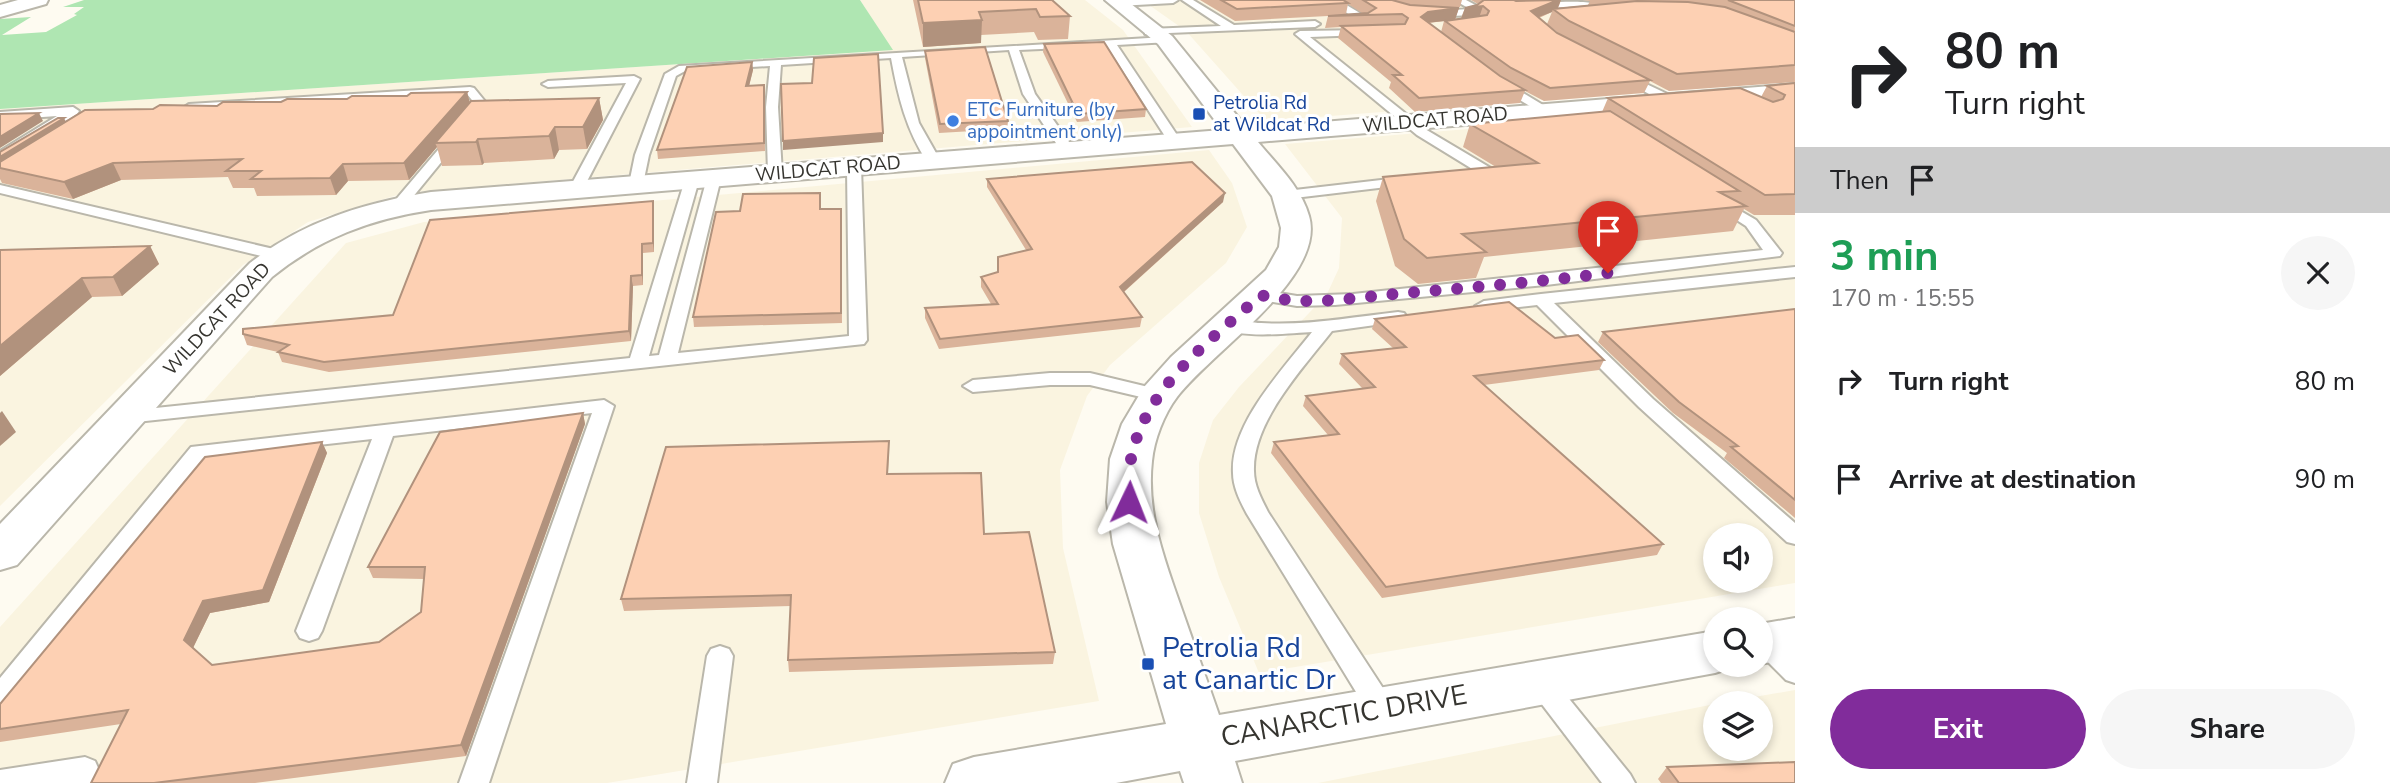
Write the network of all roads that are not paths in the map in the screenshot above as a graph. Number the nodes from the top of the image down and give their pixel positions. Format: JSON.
{"nodes":[{"id":1,"x":39,"y":0,"type":"edge"},
{"id":2,"x":1173,"y":0,"type":"edge"},
{"id":3,"x":1187,"y":0,"type":"edge"},
{"id":4,"x":1331,"y":0,"type":"edge"},
{"id":5,"x":1459,"y":0,"type":"edge"},
{"id":6,"x":1497,"y":0,"type":"edge"},
{"id":7,"x":1579,"y":0,"type":"edge"},
{"id":8,"x":1116,"y":1,"type":"edge"},
{"id":9,"x":0,"y":11,"type":"edge"},
{"id":10,"x":1585,"y":14,"type":"edge"},
{"id":11,"x":1418,"y":15,"type":"edge"},
{"id":12,"x":1547,"y":18,"type":"edge"},
{"id":13,"x":1478,"y":23,"type":"edge"},
{"id":14,"x":1465,"y":25,"type":"edge"},
{"id":15,"x":1232,"y":28,"type":"junction"},
{"id":16,"x":1370,"y":32,"type":"edge"},
{"id":17,"x":1079,"y":36,"type":"dead end"},
{"id":18,"x":1160,"y":36,"type":"junction"},
{"id":19,"x":1110,"y":42,"type":"junction"},
{"id":20,"x":1013,"y":47,"type":"junction"},
{"id":21,"x":896,"y":54,"type":"junction"},
{"id":22,"x":776,"y":62,"type":"junction"},
{"id":23,"x":1615,"y":72,"type":"edge"},
{"id":24,"x":1490,"y":77,"type":"edge"},
{"id":25,"x":548,"y":84,"type":"dead end"},
{"id":26,"x":1795,"y":91,"type":"edge"},
{"id":27,"x":1724,"y":96,"type":"junction"},
{"id":28,"x":1672,"y":101,"type":"junction"},
{"id":29,"x":169,"y":109,"type":"edge"},
{"id":30,"x":1756,"y":110,"type":"edge"},
{"id":31,"x":1547,"y":111,"type":"junction"},
{"id":32,"x":0,"y":116,"type":"edge"},
{"id":33,"x":1408,"y":122,"type":"junction"},
{"id":34,"x":1241,"y":135,"type":"junction"},
{"id":35,"x":1465,"y":139,"type":"dead end"},
{"id":36,"x":1175,"y":141,"type":"junction"},
{"id":37,"x":1438,"y":142,"type":"junction"},
{"id":38,"x":1067,"y":149,"type":"junction"},
{"id":39,"x":0,"y":157,"type":"edge"},
{"id":40,"x":933,"y":160,"type":"junction"},
{"id":41,"x":854,"y":167,"type":"junction"},
{"id":42,"x":775,"y":173,"type":"junction"},
{"id":43,"x":1462,"y":175,"type":"edge"},
{"id":44,"x":703,"y":179,"type":"junction"},
{"id":45,"x":1421,"y":179,"type":"edge"},
{"id":46,"x":636,"y":184,"type":"junction"},
{"id":47,"x":0,"y":189,"type":"edge"},
{"id":48,"x":576,"y":189,"type":"junction"},
{"id":49,"x":1706,"y":194,"type":"edge"},
{"id":50,"x":1286,"y":195,"type":"junction"},
{"id":51,"x":397,"y":206,"type":"junction"},
{"id":52,"x":278,"y":255,"type":"junction"},
{"id":53,"x":1795,"y":272,"type":"edge"},
{"id":54,"x":1525,"y":284,"type":"junction"},
{"id":55,"x":1261,"y":295,"type":"junction"},
{"id":56,"x":1541,"y":299,"type":"junction"},
{"id":57,"x":1460,"y":309,"type":"edge"},
{"id":58,"x":1420,"y":314,"type":"edge"},
{"id":59,"x":1228,"y":325,"type":"junction"},
{"id":60,"x":1326,"y":326,"type":"junction"},
{"id":61,"x":667,"y":360,"type":"junction"},
{"id":62,"x":638,"y":363,"type":"junction"},
{"id":63,"x":973,"y":386,"type":"dead end"},
{"id":64,"x":1158,"y":395,"type":"junction"},
{"id":65,"x":127,"y":416,"type":"junction"},
{"id":66,"x":385,"y":431,"type":"junction"},
{"id":67,"x":1795,"y":536,"type":"edge"},
{"id":68,"x":0,"y":553,"type":"edge"},
{"id":69,"x":309,"y":631,"type":"dead end"},
{"id":70,"x":1703,"y":654,"type":"edge"},
{"id":71,"x":720,"y":656,"type":"dead end"},
{"id":72,"x":1540,"y":682,"type":"junction"},
{"id":73,"x":0,"y":697,"type":"edge"},
{"id":74,"x":1382,"y":710,"type":"junction"},
{"id":75,"x":1208,"y":762,"type":"edge"},
{"id":76,"x":0,"y":783,"type":"edge"},
{"id":77,"x":78,"y":783,"type":"edge"},
{"id":78,"x":474,"y":783,"type":"edge"},
{"id":79,"x":702,"y":783,"type":"edge"},
{"id":80,"x":974,"y":783,"type":"edge"},
{"id":81,"x":1620,"y":783,"type":"edge"}],
"edges":[{"from":1,"to":9,"type":"street"},
{"from":2,"to":8,"type":"lane"},
{"from":3,"to":15,"type":"lane"},
{"from":4,"to":15,"type":"lane"},
{"from":5,"to":11,"type":"lane"},
{"from":6,"to":7,"type":"lane"},
{"from":8,"to":18,"type":"street"},
{"from":10,"to":12,"type":"lane"},
{"from":13,"to":14,"type":"lane"},
{"from":15,"to":18,"type":"lane"},
{"from":16,"to":33,"type":"lane"},
{"from":17,"to":18,"type":"lane"},
{"from":18,"to":19,"type":"lane"},
{"from":18,"to":34,"type":"street"},
{"from":19,"to":20,"type":"lane"},
{"from":19,"to":36,"type":"lane"},
{"from":20,"to":21,"type":"lane"},
{"from":20,"to":38,"type":"lane"},
{"from":21,"to":22,"type":"lane"},
{"from":21,"to":40,"type":"lane"},
{"from":22,"to":42,"type":"lane"},
{"from":22,"to":46,"type":"lane"},
{"from":23,"to":28,"type":"lane"},
{"from":24,"to":31,"type":"lane"},
{"from":25,"to":48,"type":"lane"},
{"from":26,"to":27,"type":"street","name":"WILDCAT ROAD"},
{"from":27,"to":28,"type":"street","name":"WILDCAT ROAD"},
{"from":27,"to":30,"type":"lane"},
{"from":28,"to":31,"type":"street","name":"WILDCAT ROAD"},
{"from":29,"to":51,"type":"lane"},
{"from":31,"to":33,"type":"street","name":"WILDCAT ROAD"},
{"from":32,"to":39,"type":"lane"},
{"from":33,"to":34,"type":"street","name":"WILDCAT ROAD"},
{"from":33,"to":37,"type":"lane"},
{"from":34,"to":36,"type":"street","name":"WILDCAT ROAD"},
{"from":34,"to":50,"type":"street"},
{"from":35,"to":37,"type":"lane"},
{"from":36,"to":38,"type":"street","name":"WILDCAT ROAD"},
{"from":37,"to":43,"type":"lane"},
{"from":38,"to":40,"type":"street","name":"WILDCAT ROAD"},
{"from":40,"to":41,"type":"street","name":"WILDCAT ROAD"},
{"from":41,"to":42,"type":"street","name":"WILDCAT ROAD"},
{"from":41,"to":61,"type":"lane"},
{"from":42,"to":44,"type":"street","name":"WILDCAT ROAD"},
{"from":44,"to":46,"type":"street","name":"WILDCAT ROAD"},
{"from":44,"to":61,"type":"lane"},
{"from":44,"to":62,"type":"lane"},
{"from":45,"to":50,"type":"lane"},
{"from":46,"to":48,"type":"street","name":"WILDCAT ROAD"},
{"from":47,"to":52,"type":"lane"},
{"from":48,"to":51,"type":"street","name":"WILDCAT ROAD"},
{"from":49,"to":54,"type":"lane"},
{"from":50,"to":55,"type":"street"},
{"from":51,"to":52,"type":"street","name":"WILDCAT ROAD"},
{"from":52,"to":65,"type":"street","name":"WILDCAT ROAD"},
{"from":53,"to":56,"type":"lane"},
{"from":54,"to":55,"type":"lane"},
{"from":54,"to":56,"type":"lane"},
{"from":55,"to":59,"type":"street"},
{"from":56,"to":57,"type":"lane"},
{"from":56,"to":67,"type":"lane"},
{"from":58,"to":60,"type":"lane"},
{"from":59,"to":60,"type":"lane"},
{"from":59,"to":64,"type":"street"},
{"from":60,"to":74,"type":"lane"},
{"from":61,"to":62,"type":"lane"},
{"from":62,"to":65,"type":"lane"},
{"from":63,"to":64,"type":"lane"},
{"from":64,"to":75,"type":"street"},
{"from":65,"to":68,"type":"street","name":"WILDCAT ROAD"},
{"from":66,"to":69,"type":"lane"},
{"from":66,"to":73,"type":"lane"},
{"from":66,"to":78,"type":"lane"},
{"from":70,"to":72,"type":"street","name":"CANARCTIC DRIVE"},
{"from":71,"to":79,"type":"lane"},
{"from":72,"to":74,"type":"street","name":"CANARCTIC DRIVE"},
{"from":72,"to":81,"type":"lane"},
{"from":74,"to":75,"type":"street","name":"CANARCTIC DRIVE"},
{"from":75,"to":80,"type":"street","name":"CANARCTIC DRIVE"},
{"from":76,"to":77,"type":"lane"}]}
